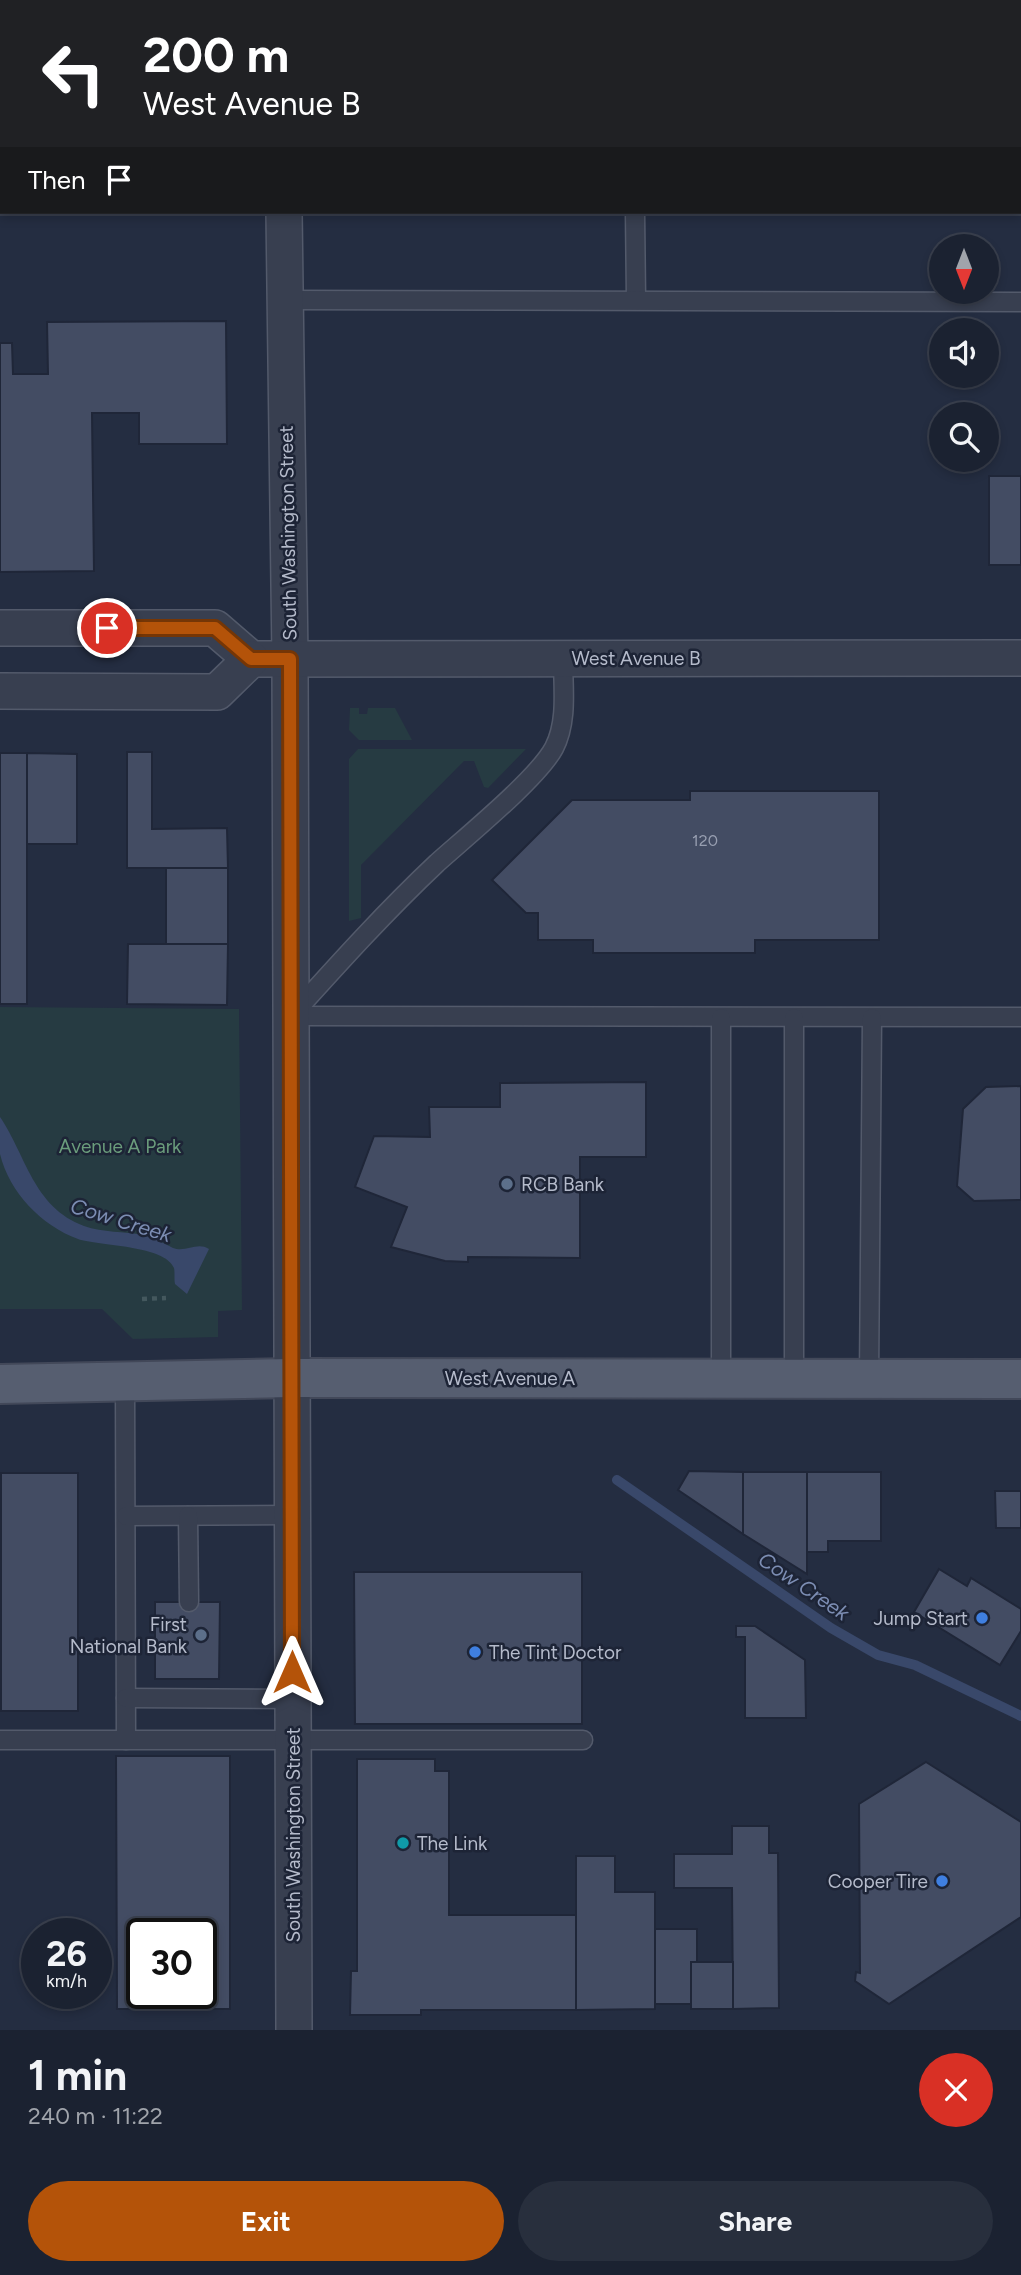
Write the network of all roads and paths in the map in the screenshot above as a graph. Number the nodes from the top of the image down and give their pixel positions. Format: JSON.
{"nodes":[{"id":1,"x":284,"y":214,"type":"edge"},
{"id":2,"x":635,"y":214,"type":"edge"},
{"id":3,"x":636,"y":299,"type":"junction"},
{"id":4,"x":284,"y":300,"type":"junction"},
{"id":5,"x":1021,"y":302,"type":"edge"},
{"id":6,"x":0,"y":628,"type":"edge"},
{"id":7,"x":1021,"y":658,"type":"edge"},
{"id":8,"x":251,"y":659,"type":"junction"},
{"id":9,"x":290,"y":659,"type":"junction"},
{"id":10,"x":563,"y":659,"type":"junction"},
{"id":11,"x":0,"y":691,"type":"edge"},
{"id":12,"x":291,"y":1016,"type":"junction"},
{"id":13,"x":721,"y":1017,"type":"junction"},
{"id":14,"x":794,"y":1017,"type":"junction"},
{"id":15,"x":872,"y":1017,"type":"junction"},
{"id":16,"x":1021,"y":1017,"type":"edge"},
{"id":17,"x":166,"y":1298,"type":"dead end"},
{"id":18,"x":142,"y":1299,"type":"dead end"},
{"id":19,"x":291,"y":1378,"type":"junction"},
{"id":20,"x":720,"y":1379,"type":"junction"},
{"id":21,"x":794,"y":1379,"type":"junction"},
{"id":22,"x":869,"y":1379,"type":"junction"},
{"id":23,"x":1021,"y":1379,"type":"edge"},
{"id":24,"x":125,"y":1380,"type":"junction"},
{"id":25,"x":0,"y":1384,"type":"edge"},
{"id":26,"x":292,"y":1515,"type":"junction"},
{"id":27,"x":126,"y":1516,"type":"junction"},
{"id":28,"x":188,"y":1516,"type":"junction"},
{"id":29,"x":188,"y":1602,"type":"dead end"},
{"id":30,"x":188,"y":1679,"type":"dead end"},
{"id":31,"x":126,"y":1698,"type":"junction"},
{"id":32,"x":188,"y":1698,"type":"junction"},
{"id":33,"x":292,"y":1699,"type":"junction"},
{"id":34,"x":293,"y":1739,"type":"junction"},
{"id":35,"x":0,"y":1740,"type":"edge"},
{"id":36,"x":126,"y":1740,"type":"junction"},
{"id":37,"x":583,"y":1740,"type":"dead end"},
{"id":38,"x":294,"y":2030,"type":"edge"}],
"edges":[{"from":1,"to":4,"type":"street","name":"South Washington Street"},
{"from":2,"to":3,"type":"lane"},
{"from":3,"to":4,"type":"lane"},
{"from":3,"to":5,"type":"lane"},
{"from":4,"to":9,"type":"street","name":"South Washington Street"},
{"from":6,"to":8,"type":"street"},
{"from":7,"to":10,"type":"street","name":"West Avenue B"},
{"from":8,"to":9,"type":"street","name":"West Avenue B"},
{"from":8,"to":11,"type":"street"},
{"from":9,"to":10,"type":"street","name":"West Avenue B"},
{"from":9,"to":12,"type":"street","name":"South Washington Street"},
{"from":10,"to":12,"type":"lane"},
{"from":12,"to":13,"type":"lane"},
{"from":12,"to":19,"type":"street","name":"South Washington Street"},
{"from":13,"to":14,"type":"lane"},
{"from":13,"to":20,"type":"lane"},
{"from":14,"to":15,"type":"lane"},
{"from":14,"to":21,"type":"lane"},
{"from":15,"to":16,"type":"lane"},
{"from":15,"to":22,"type":"lane"},
{"from":17,"to":18,"type":"path"},
{"from":19,"to":20,"type":"main road","name":"West Avenue A"},
{"from":19,"to":24,"type":"main road","name":"West Avenue A"},
{"from":19,"to":26,"type":"street","name":"South Washington Street"},
{"from":20,"to":21,"type":"main road","name":"West Avenue A"},
{"from":21,"to":22,"type":"main road","name":"West Avenue A"},
{"from":22,"to":23,"type":"main road","name":"West Avenue A"},
{"from":24,"to":25,"type":"main road","name":"West Avenue A"},
{"from":24,"to":27,"type":"lane"},
{"from":26,"to":28,"type":"lane"},
{"from":26,"to":33,"type":"street","name":"South Washington Street"},
{"from":27,"to":28,"type":"lane"},
{"from":27,"to":31,"type":"lane"},
{"from":28,"to":29,"type":"lane"},
{"from":30,"to":32,"type":"lane"},
{"from":31,"to":32,"type":"lane"},
{"from":31,"to":36,"type":"lane"},
{"from":32,"to":33,"type":"lane"},
{"from":33,"to":34,"type":"street","name":"South Washington Street"},
{"from":34,"to":36,"type":"lane"},
{"from":34,"to":37,"type":"lane"},
{"from":34,"to":38,"type":"street","name":"South Washington Street"},
{"from":35,"to":36,"type":"lane"}]}
